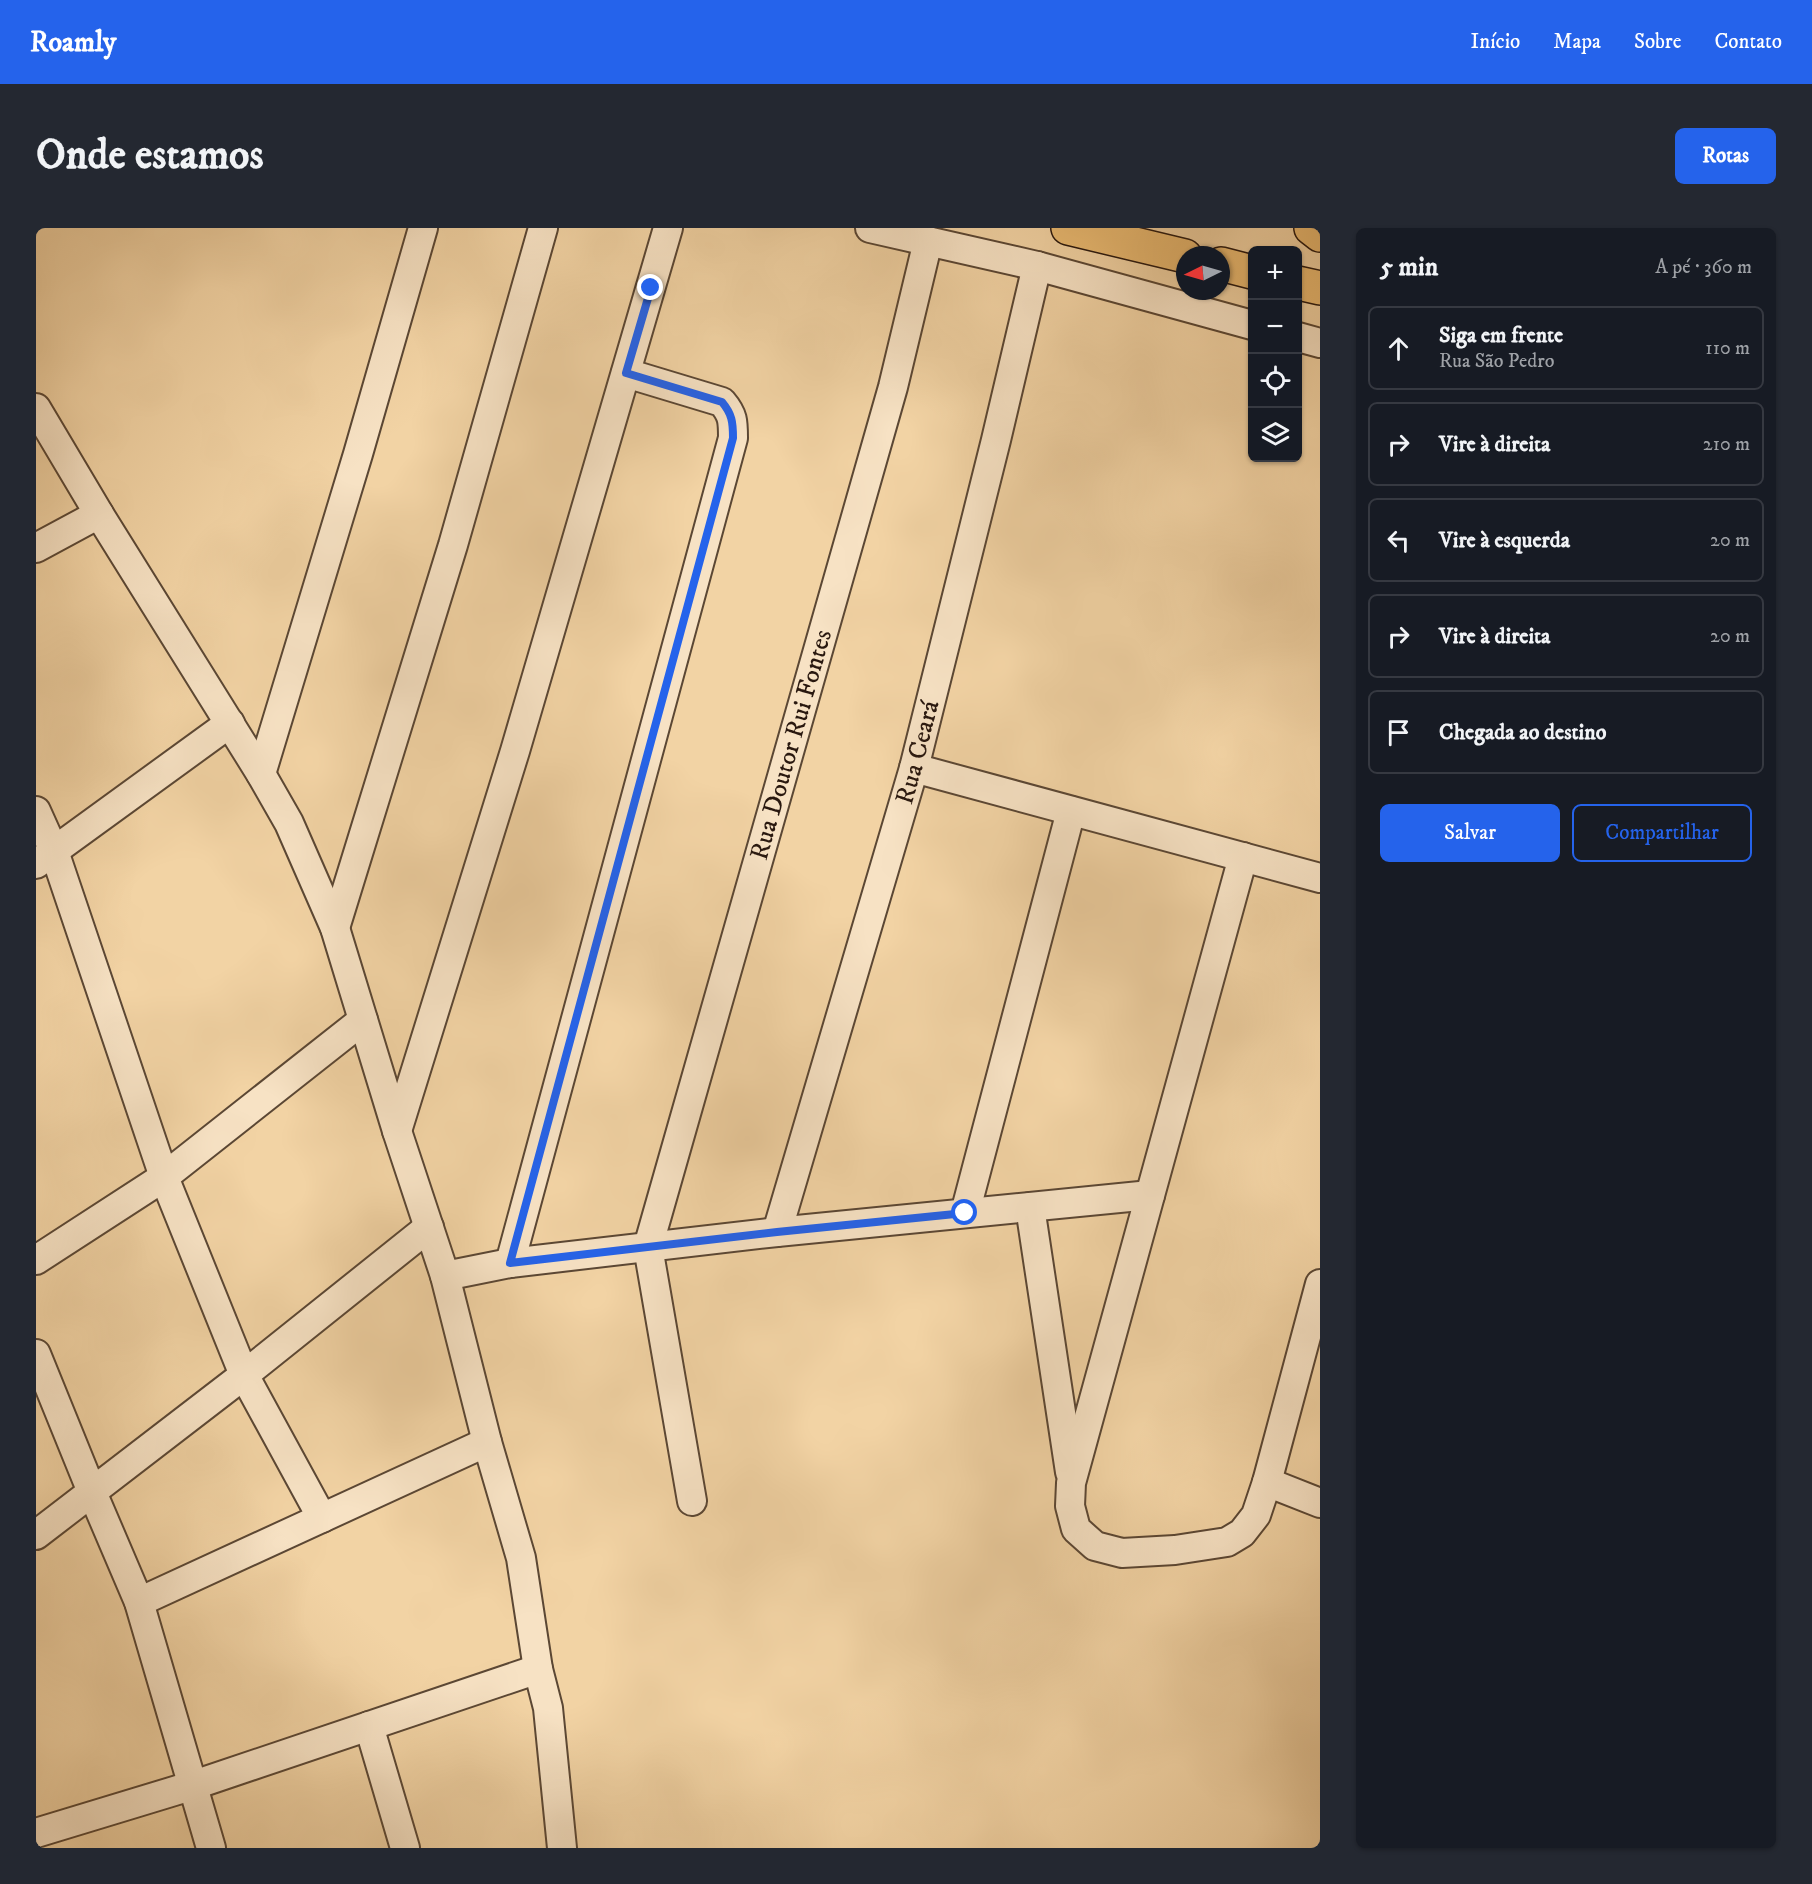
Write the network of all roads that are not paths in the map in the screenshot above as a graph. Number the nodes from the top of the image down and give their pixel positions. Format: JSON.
{"nodes":[{"id":1,"x":423,"y":228,"type":"edge"},
{"id":2,"x":543,"y":228,"type":"edge"},
{"id":3,"x":668,"y":228,"type":"edge"},
{"id":4,"x":870,"y":228,"type":"edge"},
{"id":5,"x":1068,"y":228,"type":"edge"},
{"id":6,"x":1311,"y":228,"type":"edge"},
{"id":7,"x":1320,"y":235,"type":"edge"},
{"id":8,"x":928,"y":240,"type":"junction"},
{"id":9,"x":1176,"y":254,"type":"edge"},
{"id":10,"x":1037,"y":266,"type":"junction"},
{"id":11,"x":1230,"y":266,"type":"edge"},
{"id":12,"x":1248,"y":271,"type":"edge"},
{"id":13,"x":1302,"y":284,"type":"edge"},
{"id":14,"x":1320,"y":288,"type":"edge"},
{"id":15,"x":1248,"y":324,"type":"edge"},
{"id":16,"x":1302,"y":338,"type":"edge"},
{"id":17,"x":1320,"y":343,"type":"edge"},
{"id":18,"x":626,"y":373,"type":"junction"},
{"id":19,"x":36,"y":408,"type":"edge"},
{"id":20,"x":99,"y":514,"type":"junction"},
{"id":21,"x":36,"y":548,"type":"edge"},
{"id":22,"x":230,"y":723,"type":"junction"},
{"id":23,"x":914,"y":768,"type":"junction"},
{"id":24,"x":261,"y":774,"type":"junction"},
{"id":25,"x":36,"y":811,"type":"edge"},
{"id":26,"x":1071,"y":811,"type":"junction"},
{"id":27,"x":1243,"y":857,"type":"junction"},
{"id":28,"x":45,"y":858,"type":"edge"},
{"id":29,"x":1320,"y":878,"type":"edge"},
{"id":30,"x":335,"y":928,"type":"junction"},
{"id":31,"x":363,"y":1020,"type":"junction"},
{"id":32,"x":398,"y":1131,"type":"junction"},
{"id":33,"x":164,"y":1177,"type":"junction"},
{"id":34,"x":1150,"y":1195,"type":"junction"},
{"id":35,"x":1030,"y":1207,"type":"junction"},
{"id":36,"x":965,"y":1213,"type":"junction"},
{"id":37,"x":429,"y":1227,"type":"junction"},
{"id":38,"x":777,"y":1232,"type":"junction"},
{"id":39,"x":648,"y":1247,"type":"junction"},
{"id":40,"x":36,"y":1260,"type":"edge"},
{"id":41,"x":510,"y":1263,"type":"junction"},
{"id":42,"x":445,"y":1276,"type":"junction"},
{"id":43,"x":1320,"y":1284,"type":"edge"},
{"id":44,"x":36,"y":1354,"type":"edge"},
{"id":45,"x":244,"y":1375,"type":"junction"},
{"id":46,"x":488,"y":1442,"type":"junction"},
{"id":47,"x":1267,"y":1482,"type":"junction"},
{"id":48,"x":1071,"y":1483,"type":"junction"},
{"id":49,"x":92,"y":1492,"type":"junction"},
{"id":50,"x":692,"y":1501,"type":"dead end"},
{"id":51,"x":1320,"y":1503,"type":"edge"},
{"id":52,"x":322,"y":1518,"type":"junction"},
{"id":53,"x":36,"y":1535,"type":"edge"},
{"id":54,"x":139,"y":1602,"type":"junction"},
{"id":55,"x":538,"y":1669,"type":"junction"},
{"id":56,"x":369,"y":1726,"type":"junction"},
{"id":57,"x":194,"y":1785,"type":"junction"},
{"id":58,"x":36,"y":1833,"type":"edge"},
{"id":59,"x":211,"y":1848,"type":"edge"},
{"id":60,"x":405,"y":1848,"type":"edge"},
{"id":61,"x":562,"y":1848,"type":"edge"}],
"edges":[{"from":1,"to":24,"type":"street"},
{"from":2,"to":30,"type":"street"},
{"from":3,"to":18,"type":"street"},
{"from":4,"to":8,"type":"street"},
{"from":5,"to":9,"type":"main road"},
{"from":6,"to":7,"type":"main road"},
{"from":8,"to":10,"type":"street"},
{"from":8,"to":39,"type":"street","name":"Rua Doutor Rui Fontes"},
{"from":10,"to":15,"type":"street"},
{"from":10,"to":23,"type":"street","name":"Rua Ceará"},
{"from":11,"to":12,"type":"main road"},
{"from":13,"to":14,"type":"main road"},
{"from":16,"to":17,"type":"street"},
{"from":18,"to":32,"type":"street"},
{"from":18,"to":41,"type":"street"},
{"from":19,"to":20,"type":"street"},
{"from":20,"to":21,"type":"street"},
{"from":20,"to":22,"type":"street"},
{"from":22,"to":24,"type":"street"},
{"from":22,"to":28,"type":"street"},
{"from":23,"to":26,"type":"street"},
{"from":23,"to":38,"type":"street","name":"Rua Ceará"},
{"from":24,"to":30,"type":"street"},
{"from":25,"to":28,"type":"street"},
{"from":26,"to":27,"type":"street"},
{"from":26,"to":36,"type":"street"},
{"from":27,"to":29,"type":"street"},
{"from":27,"to":34,"type":"street"},
{"from":28,"to":33,"type":"street"},
{"from":30,"to":31,"type":"street"},
{"from":31,"to":32,"type":"street"},
{"from":31,"to":33,"type":"street"},
{"from":32,"to":37,"type":"street"},
{"from":33,"to":40,"type":"street"},
{"from":33,"to":45,"type":"street"},
{"from":34,"to":35,"type":"street"},
{"from":34,"to":48,"type":"street"},
{"from":35,"to":36,"type":"street"},
{"from":35,"to":48,"type":"street"},
{"from":36,"to":38,"type":"street"},
{"from":37,"to":42,"type":"street"},
{"from":37,"to":45,"type":"street"},
{"from":38,"to":39,"type":"street"},
{"from":39,"to":41,"type":"street"},
{"from":39,"to":50,"type":"street"},
{"from":41,"to":42,"type":"street"},
{"from":42,"to":46,"type":"street"},
{"from":43,"to":47,"type":"street"},
{"from":44,"to":49,"type":"street"},
{"from":45,"to":49,"type":"street"},
{"from":45,"to":52,"type":"street"},
{"from":46,"to":52,"type":"street"},
{"from":46,"to":55,"type":"street"},
{"from":47,"to":48,"type":"street"},
{"from":47,"to":51,"type":"street"},
{"from":49,"to":53,"type":"street"},
{"from":49,"to":54,"type":"street"},
{"from":52,"to":54,"type":"street"},
{"from":54,"to":57,"type":"street"},
{"from":55,"to":56,"type":"street"},
{"from":55,"to":61,"type":"street"},
{"from":56,"to":57,"type":"street"},
{"from":56,"to":60,"type":"street"},
{"from":57,"to":58,"type":"street"},
{"from":57,"to":59,"type":"street"}]}
